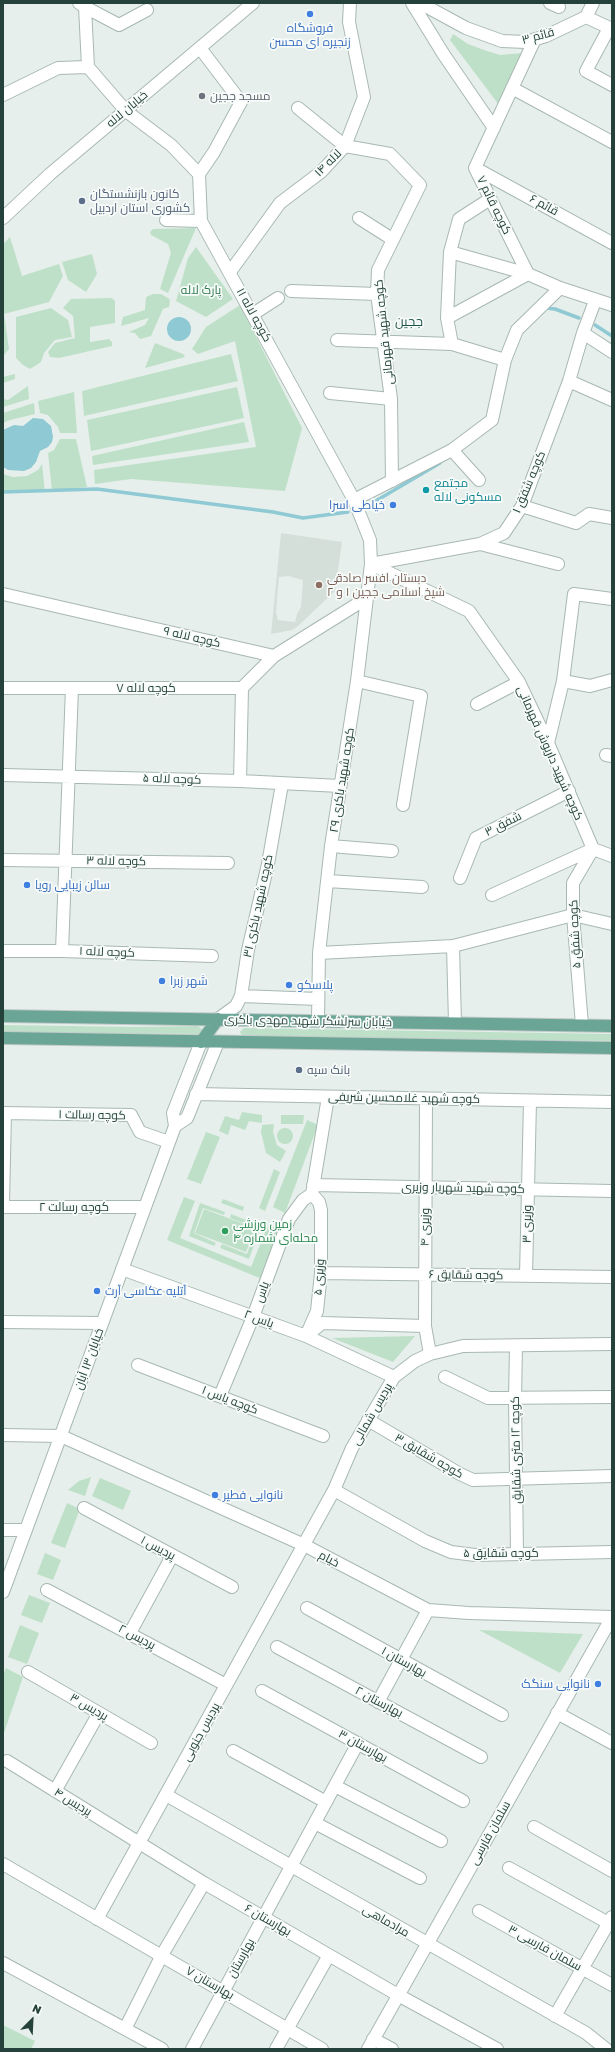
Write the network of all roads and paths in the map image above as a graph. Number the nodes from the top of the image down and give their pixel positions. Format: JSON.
{"nodes":[{"id":1,"x":253,"y":3,"type":"edge"},
{"id":2,"x":350,"y":3,"type":"edge"},
{"id":3,"x":412,"y":3,"type":"edge"},
{"id":4,"x":420,"y":3,"type":"edge"},
{"id":5,"x":593,"y":3,"type":"edge"},
{"id":6,"x":82,"y":5,"type":"edge"},
{"id":7,"x":147,"y":10,"type":"dead end"},
{"id":8,"x":586,"y":17,"type":"junction"},
{"id":9,"x":611,"y":29,"type":"edge"},
{"id":10,"x":535,"y":39,"type":"junction"},
{"id":11,"x":200,"y":48,"type":"junction"},
{"id":12,"x":88,"y":68,"type":"junction"},
{"id":13,"x":612,"y":85,"type":"edge"},
{"id":14,"x":512,"y":88,"type":"junction"},
{"id":15,"x":3,"y":95,"type":"edge"},
{"id":16,"x":298,"y":108,"type":"dead end"},
{"id":17,"x":126,"y":110,"type":"junction"},
{"id":18,"x":494,"y":128,"type":"junction"},
{"id":19,"x":612,"y":142,"type":"edge"},
{"id":20,"x":345,"y":146,"type":"junction"},
{"id":21,"x":475,"y":168,"type":"junction"},
{"id":22,"x":199,"y":174,"type":"junction"},
{"id":23,"x":490,"y":199,"type":"junction"},
{"id":24,"x":3,"y":218,"type":"edge"},
{"id":25,"x":359,"y":218,"type":"dead end"},
{"id":26,"x":166,"y":220,"type":"dead end"},
{"id":27,"x":200,"y":221,"type":"junction"},
{"id":28,"x":392,"y":239,"type":"junction"},
{"id":29,"x":612,"y":243,"type":"edge"},
{"id":30,"x":450,"y":252,"type":"junction"},
{"id":31,"x":230,"y":272,"type":"junction"},
{"id":32,"x":528,"y":274,"type":"junction"},
{"id":33,"x":560,"y":288,"type":"junction"},
{"id":34,"x":291,"y":291,"type":"dead end"},
{"id":35,"x":377,"y":294,"type":"junction"},
{"id":36,"x":278,"y":298,"type":"dead end"},
{"id":37,"x":595,"y":301,"type":"junction"},
{"id":38,"x":612,"y":305,"type":"edge"},
{"id":39,"x":253,"y":314,"type":"junction"},
{"id":40,"x":447,"y":318,"type":"junction"},
{"id":41,"x":583,"y":333,"type":"junction"},
{"id":42,"x":338,"y":340,"type":"dead end"},
{"id":43,"x":384,"y":342,"type":"junction"},
{"id":44,"x":452,"y":344,"type":"junction"},
{"id":45,"x":612,"y":352,"type":"edge"},
{"id":46,"x":505,"y":360,"type":"junction"},
{"id":47,"x":569,"y":381,"type":"junction"},
{"id":48,"x":330,"y":393,"type":"dead end"},
{"id":49,"x":391,"y":399,"type":"junction"},
{"id":50,"x":612,"y":400,"type":"edge"},
{"id":51,"x":452,"y":450,"type":"junction"},
{"id":52,"x":479,"y":480,"type":"dead end"},
{"id":53,"x":392,"y":481,"type":"junction"},
{"id":54,"x":354,"y":500,"type":"junction"},
{"id":55,"x":522,"y":506,"type":"junction"},
{"id":56,"x":612,"y":518,"type":"edge"},
{"id":57,"x":370,"y":540,"type":"joint"},
{"id":58,"x":480,"y":544,"type":"junction"},
{"id":59,"x":371,"y":564,"type":"junction"},
{"id":60,"x":558,"y":564,"type":"dead end"},
{"id":61,"x":3,"y":594,"type":"edge"},
{"id":62,"x":367,"y":598,"type":"junction"},
{"id":63,"x":612,"y":599,"type":"edge"},
{"id":64,"x":274,"y":656,"type":"junction"},
{"id":65,"x":612,"y":680,"type":"edge"},
{"id":66,"x":357,"y":681,"type":"junction"},
{"id":67,"x":563,"y":681,"type":"junction"},
{"id":68,"x":518,"y":682,"type":"junction"},
{"id":69,"x":3,"y":688,"type":"edge"},
{"id":70,"x":72,"y":688,"type":"junction"},
{"id":71,"x":242,"y":688,"type":"junction"},
{"id":72,"x":477,"y":704,"type":"dead end"},
{"id":73,"x":548,"y":743,"type":"junction"},
{"id":74,"x":3,"y":776,"type":"edge"},
{"id":75,"x":69,"y":776,"type":"junction"},
{"id":76,"x":240,"y":781,"type":"junction"},
{"id":77,"x":282,"y":784,"type":"junction"},
{"id":78,"x":340,"y":786,"type":"junction"},
{"id":79,"x":569,"y":791,"type":"junction"},
{"id":80,"x":403,"y":805,"type":"dead end"},
{"id":81,"x":331,"y":846,"type":"junction"},
{"id":82,"x":593,"y":849,"type":"junction"},
{"id":83,"x":392,"y":851,"type":"dead end"},
{"id":84,"x":612,"y":856,"type":"edge"},
{"id":85,"x":3,"y":860,"type":"edge"},
{"id":86,"x":65,"y":860,"type":"junction"},
{"id":87,"x":228,"y":863,"type":"dead end"},
{"id":88,"x":460,"y":878,"type":"dead end"},
{"id":89,"x":328,"y":881,"type":"junction"},
{"id":90,"x":422,"y":887,"type":"dead end"},
{"id":91,"x":492,"y":895,"type":"dead end"},
{"id":92,"x":573,"y":915,"type":"junction"},
{"id":93,"x":612,"y":924,"type":"edge"},
{"id":94,"x":453,"y":946,"type":"junction"},
{"id":95,"x":3,"y":951,"type":"edge"},
{"id":96,"x":62,"y":951,"type":"junction"},
{"id":97,"x":319,"y":953,"type":"junction"},
{"id":98,"x":212,"y":956,"type":"dead end"},
{"id":99,"x":241,"y":996,"type":"junction"},
{"id":100,"x":318,"y":998,"type":"junction"},
{"id":101,"x":3,"y":1016,"type":"edge"},
{"id":102,"x":218,"y":1019,"type":"junction"},
{"id":103,"x":318,"y":1021,"type":"junction"},
{"id":104,"x":456,"y":1023,"type":"junction"},
{"id":105,"x":582,"y":1025,"type":"junction"},
{"id":106,"x":612,"y":1026,"type":"edge"},
{"id":107,"x":3,"y":1038,"type":"edge"},
{"id":108,"x":201,"y":1042,"type":"junction"},
{"id":109,"x":218,"y":1042,"type":"junction"},
{"id":110,"x":612,"y":1048,"type":"edge"},
{"id":111,"x":196,"y":1094,"type":"junction"},
{"id":112,"x":328,"y":1097,"type":"junction"},
{"id":113,"x":426,"y":1099,"type":"junction"},
{"id":114,"x":530,"y":1101,"type":"junction"},
{"id":115,"x":612,"y":1102,"type":"edge"},
{"id":116,"x":4,"y":1113,"type":"edge"},
{"id":117,"x":175,"y":1126,"type":"junction"},
{"id":118,"x":169,"y":1142,"type":"junction"},
{"id":119,"x":425,"y":1187,"type":"junction"},
{"id":120,"x":313,"y":1189,"type":"junction"},
{"id":121,"x":528,"y":1189,"type":"junction"},
{"id":122,"x":612,"y":1191,"type":"edge"},
{"id":123,"x":3,"y":1203,"type":"edge"},
{"id":124,"x":3,"y":1207,"type":"edge"},
{"id":125,"x":145,"y":1207,"type":"junction"},
{"id":126,"x":122,"y":1269,"type":"junction"},
{"id":127,"x":321,"y":1273,"type":"junction"},
{"id":128,"x":424,"y":1275,"type":"junction"},
{"id":129,"x":526,"y":1276,"type":"junction"},
{"id":130,"x":612,"y":1277,"type":"edge"},
{"id":131,"x":253,"y":1317,"type":"junction"},
{"id":132,"x":3,"y":1322,"type":"edge"},
{"id":133,"x":102,"y":1323,"type":"junction"},
{"id":134,"x":425,"y":1326,"type":"junction"},
{"id":135,"x":306,"y":1336,"type":"junction"},
{"id":136,"x":612,"y":1344,"type":"edge"},
{"id":137,"x":516,"y":1346,"type":"junction"},
{"id":138,"x":430,"y":1354,"type":"junction"},
{"id":139,"x":138,"y":1365,"type":"dead end"},
{"id":140,"x":445,"y":1376,"type":"dead end"},
{"id":141,"x":394,"y":1377,"type":"junction"},
{"id":142,"x":220,"y":1396,"type":"junction"},
{"id":143,"x":612,"y":1397,"type":"edge"},
{"id":144,"x":515,"y":1398,"type":"junction"},
{"id":145,"x":368,"y":1420,"type":"junction"},
{"id":146,"x":3,"y":1434,"type":"edge"},
{"id":147,"x":61,"y":1436,"type":"junction"},
{"id":148,"x":323,"y":1436,"type":"dead end"},
{"id":149,"x":612,"y":1476,"type":"edge"},
{"id":150,"x":517,"y":1478,"type":"junction"},
{"id":151,"x":334,"y":1490,"type":"junction"},
{"id":152,"x":84,"y":1508,"type":"dead end"},
{"id":153,"x":3,"y":1530,"type":"edge"},
{"id":154,"x":26,"y":1530,"type":"junction"},
{"id":155,"x":304,"y":1545,"type":"junction"},
{"id":156,"x":612,"y":1552,"type":"edge"},
{"id":157,"x":517,"y":1554,"type":"junction"},
{"id":158,"x":172,"y":1556,"type":"junction"},
{"id":159,"x":232,"y":1587,"type":"dead end"},
{"id":160,"x":47,"y":1590,"type":"dead end"},
{"id":161,"x":3,"y":1592,"type":"edge"},
{"id":162,"x":307,"y":1608,"type":"dead end"},
{"id":163,"x":428,"y":1610,"type":"junction"},
{"id":164,"x":612,"y":1617,"type":"edge"},
{"id":165,"x":130,"y":1633,"type":"junction"},
{"id":166,"x":277,"y":1647,"type":"dead end"},
{"id":167,"x":401,"y":1660,"type":"junction"},
{"id":168,"x":28,"y":1672,"type":"dead end"},
{"id":169,"x":226,"y":1685,"type":"junction"},
{"id":170,"x":262,"y":1691,"type":"dead end"},
{"id":171,"x":378,"y":1702,"type":"junction"},
{"id":172,"x":99,"y":1713,"type":"junction"},
{"id":173,"x":558,"y":1713,"type":"junction"},
{"id":174,"x":502,"y":1715,"type":"dead end"},
{"id":175,"x":151,"y":1743,"type":"dead end"},
{"id":176,"x":358,"y":1743,"type":"junction"},
{"id":177,"x":612,"y":1743,"type":"edge"},
{"id":178,"x":233,"y":1751,"type":"dead end"},
{"id":179,"x":481,"y":1757,"type":"dead end"},
{"id":180,"x":7,"y":1761,"type":"dead end"},
{"id":181,"x":335,"y":1786,"type":"junction"},
{"id":182,"x":55,"y":1791,"type":"junction"},
{"id":183,"x":166,"y":1795,"type":"junction"},
{"id":184,"x":463,"y":1801,"type":"dead end"},
{"id":185,"x":326,"y":1802,"type":"junction"},
{"id":186,"x":315,"y":1823,"type":"junction"},
{"id":187,"x":534,"y":1827,"type":"dead end"},
{"id":188,"x":441,"y":1842,"type":"dead end"},
{"id":189,"x":139,"y":1844,"type":"junction"},
{"id":190,"x":3,"y":1864,"type":"edge"},
{"id":191,"x":291,"y":1867,"type":"junction"},
{"id":192,"x":509,"y":1868,"type":"dead end"},
{"id":193,"x":612,"y":1871,"type":"edge"},
{"id":194,"x":420,"y":1878,"type":"dead end"},
{"id":195,"x":204,"y":1883,"type":"junction"},
{"id":196,"x":479,"y":1911,"type":"dead end"},
{"id":197,"x":264,"y":1918,"type":"junction"},
{"id":198,"x":97,"y":1919,"type":"junction"},
{"id":199,"x":611,"y":1922,"type":"edge"},
{"id":200,"x":427,"y":1944,"type":"junction"},
{"id":201,"x":162,"y":1955,"type":"junction"},
{"id":202,"x":329,"y":1955,"type":"junction"},
{"id":203,"x":3,"y":1963,"type":"edge"},
{"id":204,"x":582,"y":1968,"type":"junction"},
{"id":205,"x":612,"y":1985,"type":"edge"},
{"id":206,"x":224,"y":1991,"type":"junction"},
{"id":207,"x":398,"y":1995,"type":"junction"},
{"id":208,"x":555,"y":2016,"type":"junction"},
{"id":209,"x":288,"y":2028,"type":"junction"},
{"id":210,"x":126,"y":2029,"type":"junction"},
{"id":211,"x":370,"y":2044,"type":"edge"},
{"id":212,"x":162,"y":2049,"type":"edge"},
{"id":213,"x":192,"y":2049,"type":"edge"},
{"id":214,"x":276,"y":2049,"type":"edge"},
{"id":215,"x":322,"y":2049,"type":"edge"},
{"id":216,"x":392,"y":2049,"type":"edge"},
{"id":217,"x":497,"y":2049,"type":"edge"},
{"id":218,"x":606,"y":2049,"type":"edge"}],
"edges":[{"from":1,"to":11,"type":"street","name":"خیابان لاله"},
{"from":2,"to":20,"type":"street","name":"لاله ۱۴"},
{"from":3,"to":18,"type":"street"},
{"from":4,"to":10,"type":"street","name":"قائم ۳"},
{"from":5,"to":8,"type":"street"},
{"from":6,"to":7,"type":"street"},
{"from":6,"to":12,"type":"street"},
{"from":8,"to":9,"type":"street"},
{"from":8,"to":10,"type":"street","name":"قائم ۳"},
{"from":9,"to":13,"type":"street"},
{"from":10,"to":14,"type":"street","name":"کوچه قائم ۷"},
{"from":11,"to":17,"type":"street","name":"خیابان لاله"},
{"from":11,"to":22,"type":"street"},
{"from":12,"to":15,"type":"street"},
{"from":12,"to":17,"type":"street"},
{"from":14,"to":18,"type":"street","name":"کوچه قائم ۷"},
{"from":14,"to":19,"type":"street"},
{"from":16,"to":20,"type":"street"},
{"from":17,"to":22,"type":"street"},
{"from":17,"to":24,"type":"street","name":"خیابان لاله"},
{"from":18,"to":21,"type":"street","name":"کوچه قائم ۷"},
{"from":20,"to":28,"type":"street","name":"کوچه شهید قهرمانی"},
{"from":20,"to":31,"type":"street","name":"لاله ۱۴"},
{"from":21,"to":23,"type":"street","name":"کوچه قائم ۷"},
{"from":21,"to":29,"type":"street","name":"قائم ۶"},
{"from":22,"to":27,"type":"street","name":"کوچه لاله ۱۱"},
{"from":23,"to":30,"type":"street"},
{"from":23,"to":32,"type":"street","name":"کوچه قائم ۷"},
{"from":25,"to":28,"type":"street"},
{"from":26,"to":27,"type":"street"},
{"from":27,"to":31,"type":"street","name":"کوچه لاله ۱۱"},
{"from":28,"to":35,"type":"street","name":"کوچه شهید قهرمانی"},
{"from":30,"to":32,"type":"street"},
{"from":30,"to":40,"type":"street"},
{"from":31,"to":39,"type":"street","name":"کوچه لاله ۱۱"},
{"from":32,"to":33,"type":"street"},
{"from":32,"to":40,"type":"street"},
{"from":33,"to":37,"type":"street"},
{"from":33,"to":46,"type":"street"},
{"from":34,"to":35,"type":"street"},
{"from":35,"to":43,"type":"street","name":"کوچه شهید قهرمانی"},
{"from":36,"to":39,"type":"street"},
{"from":37,"to":38,"type":"street"},
{"from":37,"to":41,"type":"street","name":"کوچه شفق ۱"},
{"from":39,"to":54,"type":"street","name":"کوچه لاله ۱۱"},
{"from":40,"to":44,"type":"street"},
{"from":41,"to":45,"type":"street"},
{"from":41,"to":47,"type":"street","name":"کوچه شفق ۱"},
{"from":42,"to":43,"type":"street"},
{"from":43,"to":44,"type":"street"},
{"from":43,"to":49,"type":"street","name":"کوچه شهید قهرمانی"},
{"from":44,"to":46,"type":"street"},
{"from":46,"to":51,"type":"street"},
{"from":47,"to":50,"type":"street"},
{"from":47,"to":55,"type":"street","name":"کوچه شفق ۱"},
{"from":48,"to":49,"type":"street"},
{"from":49,"to":53,"type":"street","name":"کوچه شهید قهرمانی"},
{"from":51,"to":52,"type":"street"},
{"from":51,"to":53,"type":"street"},
{"from":53,"to":54,"type":"street"},
{"from":54,"to":57,"type":"street","name":"کوچه لاله ۱۱"},
{"from":55,"to":56,"type":"street"},
{"from":55,"to":58,"type":"street","name":"کوچه شفق ۱"},
{"from":57,"to":59,"type":"street","name":"کوچه شهید باکری ۲۹"},
{"from":58,"to":59,"type":"street","name":"کوچه شفق ۱"},
{"from":58,"to":60,"type":"street"},
{"from":59,"to":62,"type":"street","name":"کوچه شهید باکری ۲۹"},
{"from":59,"to":68,"type":"street","name":"کوچه شهید داریوش قهرمانی"},
{"from":61,"to":64,"type":"street","name":"کوچه لاله ۹"},
{"from":62,"to":64,"type":"street"},
{"from":62,"to":66,"type":"street","name":"کوچه شهید باکری ۲۹"},
{"from":63,"to":67,"type":"street"},
{"from":64,"to":71,"type":"street"},
{"from":65,"to":67,"type":"street"},
{"from":66,"to":78,"type":"street","name":"کوچه شهید باکری ۲۹"},
{"from":66,"to":80,"type":"street"},
{"from":67,"to":73,"type":"street"},
{"from":68,"to":72,"type":"street"},
{"from":68,"to":73,"type":"street","name":"کوچه شهید داریوش قهرمانی"},
{"from":69,"to":70,"type":"street","name":"کوچه لاله ۷"},
{"from":70,"to":71,"type":"street","name":"کوچه لاله ۷"},
{"from":70,"to":75,"type":"street"},
{"from":71,"to":76,"type":"street"},
{"from":73,"to":79,"type":"street","name":"کوچه شهید داریوش قهرمانی"},
{"from":74,"to":75,"type":"street","name":"کوچه لاله ۵"},
{"from":75,"to":76,"type":"street","name":"کوچه لاله ۵"},
{"from":75,"to":86,"type":"street"},
{"from":76,"to":77,"type":"street","name":"کوچه لاله ۵"},
{"from":77,"to":78,"type":"street","name":"کوچه لاله ۵"},
{"from":77,"to":99,"type":"street","name":"کوچه شهید باکری ۳۱"},
{"from":78,"to":81,"type":"street","name":"کوچه شهید باکری ۲۹"},
{"from":79,"to":82,"type":"street","name":"کوچه شهید داریوش قهرمانی"},
{"from":79,"to":88,"type":"street","name":"شفق ۳"},
{"from":81,"to":83,"type":"street"},
{"from":81,"to":89,"type":"street","name":"کوچه شهید باکری ۲۹"},
{"from":82,"to":84,"type":"street"},
{"from":82,"to":91,"type":"street"},
{"from":82,"to":92,"type":"street","name":"کوچه شفق ۵"},
{"from":85,"to":86,"type":"street","name":"کوچه لاله ۳"},
{"from":86,"to":87,"type":"street","name":"کوچه لاله ۳"},
{"from":86,"to":96,"type":"street"},
{"from":89,"to":90,"type":"street"},
{"from":89,"to":97,"type":"street","name":"کوچه شهید باکری ۲۹"},
{"from":92,"to":93,"type":"street"},
{"from":92,"to":94,"type":"street"},
{"from":92,"to":105,"type":"street","name":"کوچه شفق ۵"},
{"from":94,"to":97,"type":"street"},
{"from":94,"to":104,"type":"street"},
{"from":95,"to":96,"type":"street","name":"کوچه لاله ۱"},
{"from":96,"to":98,"type":"street","name":"کوچه لاله ۱"},
{"from":97,"to":100,"type":"street","name":"کوچه شهید باکری ۲۹"},
{"from":99,"to":100,"type":"street"},
{"from":99,"to":102,"type":"street"},
{"from":100,"to":103,"type":"street","name":"کوچه شهید باکری ۲۹"},
{"from":101,"to":102,"type":"main road","name":"خیابان سرلشکر شهید مهدی باکری"},
{"from":102,"to":103,"type":"main road","name":"خیابان سرلشکر شهید مهدی باکری"},
{"from":102,"to":108,"type":"main road"},
{"from":102,"to":109,"type":"main road"},
{"from":103,"to":104,"type":"main road","name":"خیابان سرلشکر شهید مهدی باکری"},
{"from":104,"to":105,"type":"main road","name":"خیابان سرلشکر شهید مهدی باکری"},
{"from":105,"to":106,"type":"main road","name":"خیابان سرلشکر شهید مهدی باکری"},
{"from":107,"to":108,"type":"main road","name":"خیابان سرلشکر شهید مهدی باکری"},
{"from":108,"to":109,"type":"main road","name":"خیابان سرلشکر شهید مهدی باکری"},
{"from":108,"to":117,"type":"street","name":"خیابان ۱۳ آبان"},
{"from":109,"to":110,"type":"main road","name":"خیابان سرلشکر شهید مهدی باکری"},
{"from":109,"to":111,"type":"street","name":"خیابان ۱۳ آبان"},
{"from":111,"to":112,"type":"street","name":"کوچه شهید غلامحسین شریفی"},
{"from":111,"to":117,"type":"street","name":"خیابان ۱۳ آبان"},
{"from":112,"to":113,"type":"street","name":"کوچه شهید غلامحسین شریفی"},
{"from":112,"to":120,"type":"street"},
{"from":113,"to":114,"type":"street","name":"کوچه شهید غلامحسین شریفی"},
{"from":113,"to":119,"type":"street","name":"وزیری ۴"},
{"from":114,"to":115,"type":"street","name":"کوچه شهید غلامحسین شریفی"},
{"from":114,"to":121,"type":"street","name":"وزیری ۳"},
{"from":116,"to":118,"type":"street","name":"کوچه رسالت ۱"},
{"from":116,"to":123,"type":"street"},
{"from":117,"to":118,"type":"street","name":"خیابان ۱۳ آبان"},
{"from":118,"to":125,"type":"street","name":"خیابان ۱۳ آبان"},
{"from":119,"to":120,"type":"street","name":"کوچه شهید شهریار وزیری"},
{"from":119,"to":121,"type":"street","name":"کوچه شهید شهریار وزیری"},
{"from":119,"to":128,"type":"street","name":"وزیری ۴"},
{"from":120,"to":127,"type":"street","name":"وزیری ۵"},
{"from":120,"to":131,"type":"street","name":"یاس"},
{"from":121,"to":122,"type":"street","name":"کوچه شهید شهریار وزیری"},
{"from":121,"to":129,"type":"street","name":"وزیری ۳"},
{"from":124,"to":125,"type":"street","name":"کوچه رسالت ۲"},
{"from":125,"to":126,"type":"street","name":"خیابان ۱۳ آبان"},
{"from":126,"to":131,"type":"street","name":"یاس ۲"},
{"from":126,"to":133,"type":"street","name":"خیابان ۱۳ آبان"},
{"from":127,"to":128,"type":"street","name":"کوچه شقایق ۶"},
{"from":127,"to":135,"type":"street","name":"وزیری ۵"},
{"from":128,"to":129,"type":"street","name":"کوچه شقایق ۶"},
{"from":128,"to":134,"type":"street","name":"وزیری ۴"},
{"from":129,"to":130,"type":"street","name":"کوچه شقایق ۶"},
{"from":131,"to":135,"type":"street","name":"یاس ۲"},
{"from":131,"to":142,"type":"street","name":"یاس"},
{"from":132,"to":133,"type":"street"},
{"from":133,"to":147,"type":"street","name":"خیابان ۱۳ آبان"},
{"from":134,"to":135,"type":"street"},
{"from":134,"to":138,"type":"street","name":"وزیری ۴"},
{"from":135,"to":141,"type":"street","name":"یاس ۲"},
{"from":136,"to":137,"type":"street","name":"پردیس شمالی"},
{"from":137,"to":138,"type":"street","name":"پردیس شمالی"},
{"from":137,"to":144,"type":"street","name":"کوچه ۱۲ متری شقایق"},
{"from":138,"to":141,"type":"street","name":"پردیس شمالی"},
{"from":139,"to":142,"type":"street","name":"کوچه یاس ۱"},
{"from":140,"to":144,"type":"street"},
{"from":141,"to":145,"type":"street","name":"پردیس شمالی"},
{"from":142,"to":148,"type":"street","name":"کوچه یاس ۱"},
{"from":143,"to":144,"type":"street"},
{"from":144,"to":150,"type":"street","name":"کوچه ۱۲ متری شقایق"},
{"from":145,"to":150,"type":"street","name":"کوچه شقایق ۳"},
{"from":145,"to":151,"type":"street","name":"پردیس شمالی"},
{"from":146,"to":147,"type":"street"},
{"from":147,"to":154,"type":"street","name":"خیابان ۱۳ آبان"},
{"from":147,"to":155,"type":"street","name":"خیام"},
{"from":149,"to":150,"type":"street","name":"کوچه شقایق ۳"},
{"from":150,"to":157,"type":"street","name":"کوچه ۱۲ متری شقایق"},
{"from":151,"to":155,"type":"street","name":"پردیس شمالی"},
{"from":151,"to":157,"type":"street","name":"کوچه شقایق ۵"},
{"from":152,"to":158,"type":"street","name":"پردیس ۱"},
{"from":153,"to":154,"type":"street"},
{"from":154,"to":161,"type":"street","name":"خیابان ۱۳ آبان"},
{"from":155,"to":163,"type":"street","name":"خیام"},
{"from":155,"to":169,"type":"street","name":"پردیس جنوبی"},
{"from":156,"to":157,"type":"street","name":"کوچه شقایق ۵"},
{"from":158,"to":159,"type":"street","name":"پردیس ۱"},
{"from":158,"to":165,"type":"street"},
{"from":160,"to":165,"type":"street","name":"پردیس ۲"},
{"from":162,"to":167,"type":"street","name":"بهارستان ۱"},
{"from":163,"to":164,"type":"street","name":"خیام"},
{"from":163,"to":167,"type":"street"},
{"from":164,"to":173,"type":"street","name":"سلمان فارسی"},
{"from":165,"to":169,"type":"street","name":"پردیس ۲"},
{"from":166,"to":171,"type":"street","name":"بهارستان ۲"},
{"from":167,"to":171,"type":"street"},
{"from":167,"to":174,"type":"street","name":"بهارستان ۱"},
{"from":168,"to":172,"type":"street","name":"پردیس ۳"},
{"from":169,"to":183,"type":"street","name":"پردیس جنوبی"},
{"from":170,"to":176,"type":"street","name":"بهارستان ۳"},
{"from":171,"to":179,"type":"street","name":"بهارستان ۲"},
{"from":172,"to":175,"type":"street","name":"پردیس ۳"},
{"from":172,"to":182,"type":"street"},
{"from":173,"to":177,"type":"street"},
{"from":173,"to":200,"type":"street","name":"سلمان فارسی"},
{"from":176,"to":181,"type":"street","name":"بهارستان"},
{"from":176,"to":184,"type":"street","name":"بهارستان ۳"},
{"from":178,"to":185,"type":"street"},
{"from":180,"to":182,"type":"street","name":"پردیس ۴"},
{"from":181,"to":185,"type":"street","name":"بهارستان"},
{"from":181,"to":188,"type":"street"},
{"from":182,"to":189,"type":"street","name":"پردیس ۴"},
{"from":183,"to":189,"type":"street","name":"پردیس جنوبی"},
{"from":183,"to":191,"type":"street","name":"مرادماهی"},
{"from":185,"to":186,"type":"street","name":"بهارستان"},
{"from":186,"to":191,"type":"street","name":"بهارستان"},
{"from":186,"to":194,"type":"street"},
{"from":187,"to":193,"type":"street"},
{"from":189,"to":195,"type":"street","name":"بهارستان ۶"},
{"from":189,"to":198,"type":"street","name":"پردیس جنوبی"},
{"from":190,"to":198,"type":"street","name":"بهارستان ۷"},
{"from":191,"to":197,"type":"street","name":"بهارستان"},
{"from":191,"to":200,"type":"street","name":"مرادماهی"},
{"from":192,"to":199,"type":"street"},
{"from":195,"to":197,"type":"street","name":"بهارستان ۶"},
{"from":195,"to":201,"type":"street"},
{"from":196,"to":204,"type":"street","name":"سلمان فارسی ۳"},
{"from":197,"to":202,"type":"street","name":"بهارستان ۶"},
{"from":197,"to":206,"type":"street","name":"بهارستان"},
{"from":198,"to":201,"type":"street","name":"بهارستان ۷"},
{"from":199,"to":204,"type":"street"},
{"from":200,"to":207,"type":"street","name":"سلمان فارسی"},
{"from":200,"to":208,"type":"street","name":"مرادماهی"},
{"from":201,"to":206,"type":"street","name":"بهارستان ۷"},
{"from":201,"to":210,"type":"street"},
{"from":202,"to":207,"type":"street","name":"بهارستان ۶"},
{"from":202,"to":209,"type":"street"},
{"from":203,"to":210,"type":"street"},
{"from":204,"to":205,"type":"street","name":"سلمان فارسی ۳"},
{"from":204,"to":208,"type":"street"},
{"from":206,"to":209,"type":"street","name":"بهارستان ۷"},
{"from":206,"to":213,"type":"street","name":"بهارستان"},
{"from":207,"to":211,"type":"street","name":"سلمان فارسی"},
{"from":207,"to":217,"type":"street","name":"بهارستان ۶"},
{"from":208,"to":218,"type":"street","name":"مرادماهی"},
{"from":209,"to":214,"type":"street"},
{"from":209,"to":215,"type":"street","name":"بهارستان ۷"},
{"from":210,"to":212,"type":"street"},
{"from":211,"to":216,"type":"street"}]}
